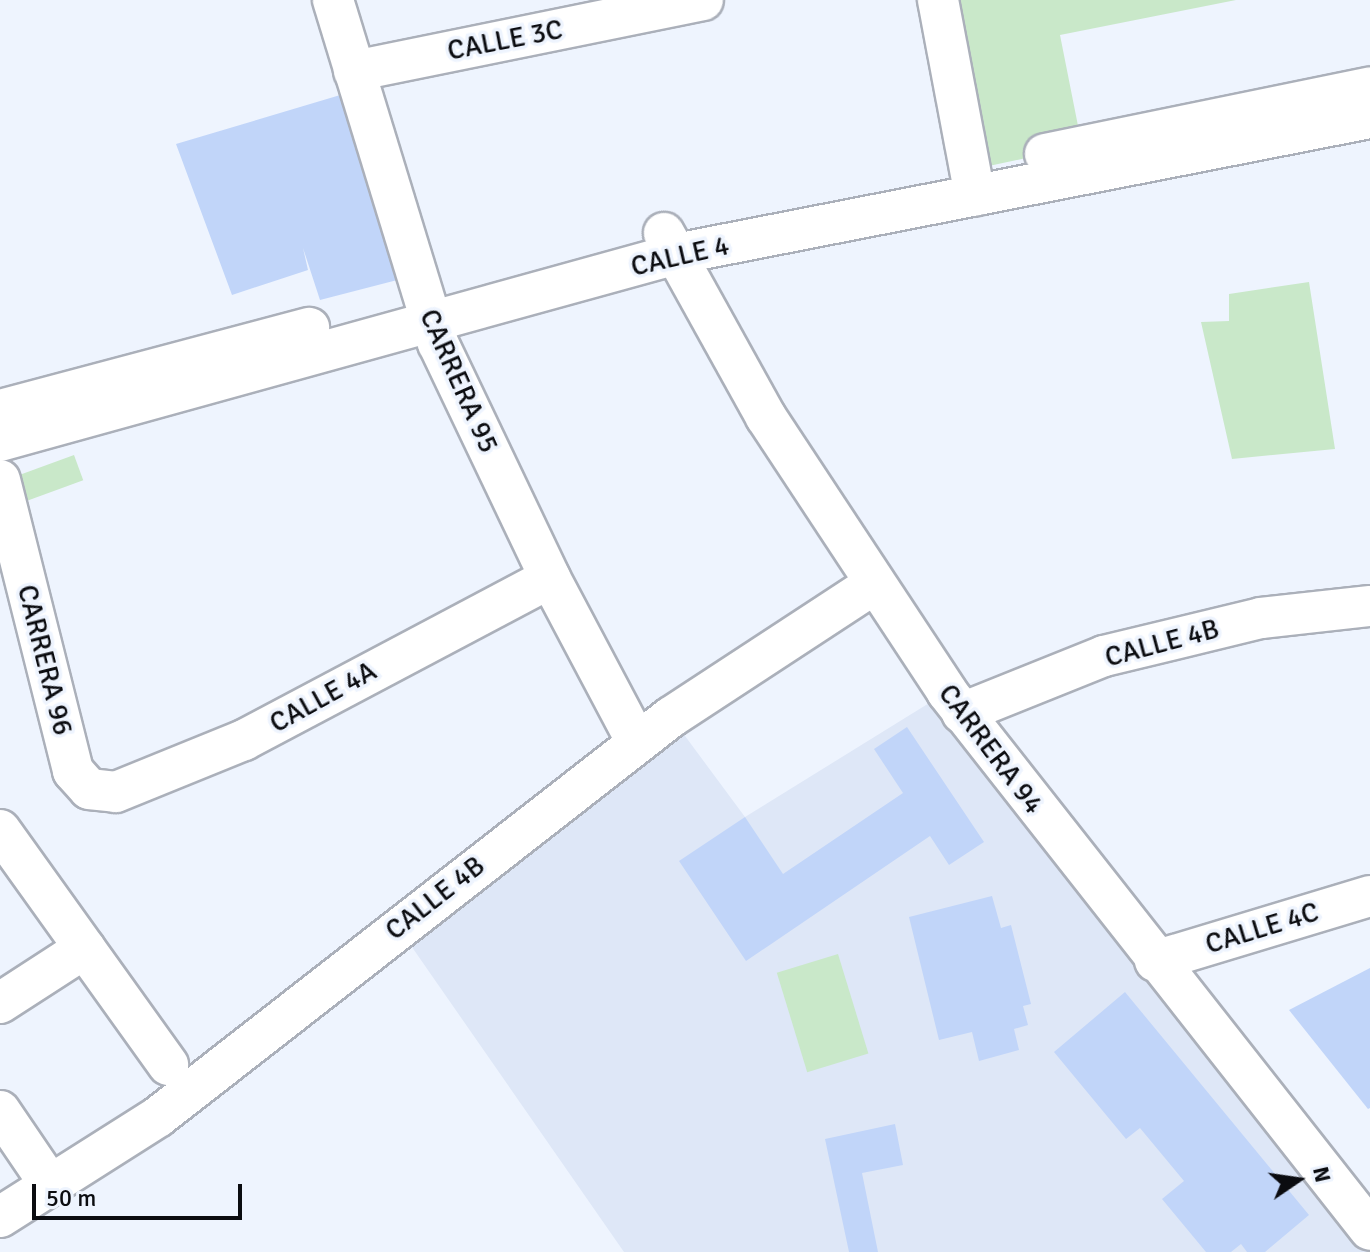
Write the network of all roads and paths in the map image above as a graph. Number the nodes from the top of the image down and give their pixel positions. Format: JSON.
{"nodes":[{"id":1,"x":333,"y":0,"type":"edge"},
{"id":2,"x":703,"y":0,"type":"edge"},
{"id":3,"x":938,"y":0,"type":"edge"},
{"id":4,"x":354,"y":71,"type":"junction"},
{"id":5,"x":1370,"y":87,"type":"edge"},
{"id":6,"x":1370,"y":118,"type":"edge"},
{"id":7,"x":972,"y":183,"type":"junction"},
{"id":8,"x":670,"y":244,"type":"junction"},
{"id":9,"x":427,"y":311,"type":"junction"},
{"id":10,"x":0,"y":410,"type":"edge"},
{"id":11,"x":0,"y":441,"type":"edge"},
{"id":12,"x":0,"y":480,"type":"edge"},
{"id":13,"x":550,"y":578,"type":"junction"},
{"id":14,"x":873,"y":585,"type":"junction"},
{"id":15,"x":1370,"y":606,"type":"edge"},
{"id":16,"x":962,"y":713,"type":"junction"},
{"id":17,"x":637,"y":742,"type":"junction"},
{"id":18,"x":89,"y":789,"type":"joint"},
{"id":19,"x":0,"y":830,"type":"edge"},
{"id":20,"x":1370,"y":896,"type":"edge"},
{"id":21,"x":85,"y":948,"type":"junction"},
{"id":22,"x":1155,"y":961,"type":"junction"},
{"id":23,"x":0,"y":1003,"type":"edge"},
{"id":24,"x":168,"y":1065,"type":"dead end"},
{"id":25,"x":0,"y":1111,"type":"edge"},
{"id":26,"x":49,"y":1183,"type":"junction"},
{"id":27,"x":0,"y":1217,"type":"edge"},
{"id":28,"x":1370,"y":1230,"type":"edge"}],
"edges":[{"from":1,"to":4,"type":"street","name":"CARRERA 95"},
{"from":2,"to":4,"type":"street","name":"CALLE 3C"},
{"from":3,"to":7,"type":"street"},
{"from":4,"to":9,"type":"street","name":"CARRERA 95"},
{"from":5,"to":7,"type":"street","name":"CALLE 4"},
{"from":6,"to":7,"type":"street","name":"CALLE 4"},
{"from":7,"to":8,"type":"street","name":"CALLE 4"},
{"from":8,"to":9,"type":"street","name":"CALLE 4"},
{"from":8,"to":14,"type":"street","name":"CARRERA 94"},
{"from":9,"to":10,"type":"street","name":"CALLE 4"},
{"from":9,"to":11,"type":"street","name":"CALLE 4"},
{"from":9,"to":13,"type":"street","name":"CARRERA 95"},
{"from":12,"to":18,"type":"street","name":"CARRERA 96"},
{"from":13,"to":17,"type":"street","name":"CARRERA 95"},
{"from":13,"to":18,"type":"street","name":"CALLE 4A"},
{"from":14,"to":16,"type":"street","name":"CARRERA 94"},
{"from":14,"to":17,"type":"street","name":"CALLE 4B"},
{"from":15,"to":16,"type":"street","name":"CALLE 4B"},
{"from":16,"to":22,"type":"street","name":"CARRERA 94"},
{"from":17,"to":26,"type":"street","name":"CALLE 4B"},
{"from":19,"to":21,"type":"street"},
{"from":20,"to":22,"type":"street","name":"CALLE 4C"},
{"from":21,"to":23,"type":"street"},
{"from":21,"to":24,"type":"street"},
{"from":22,"to":28,"type":"street","name":"CARRERA 94"},
{"from":25,"to":26,"type":"street"},
{"from":26,"to":27,"type":"street","name":"CALLE 4B"}]}
